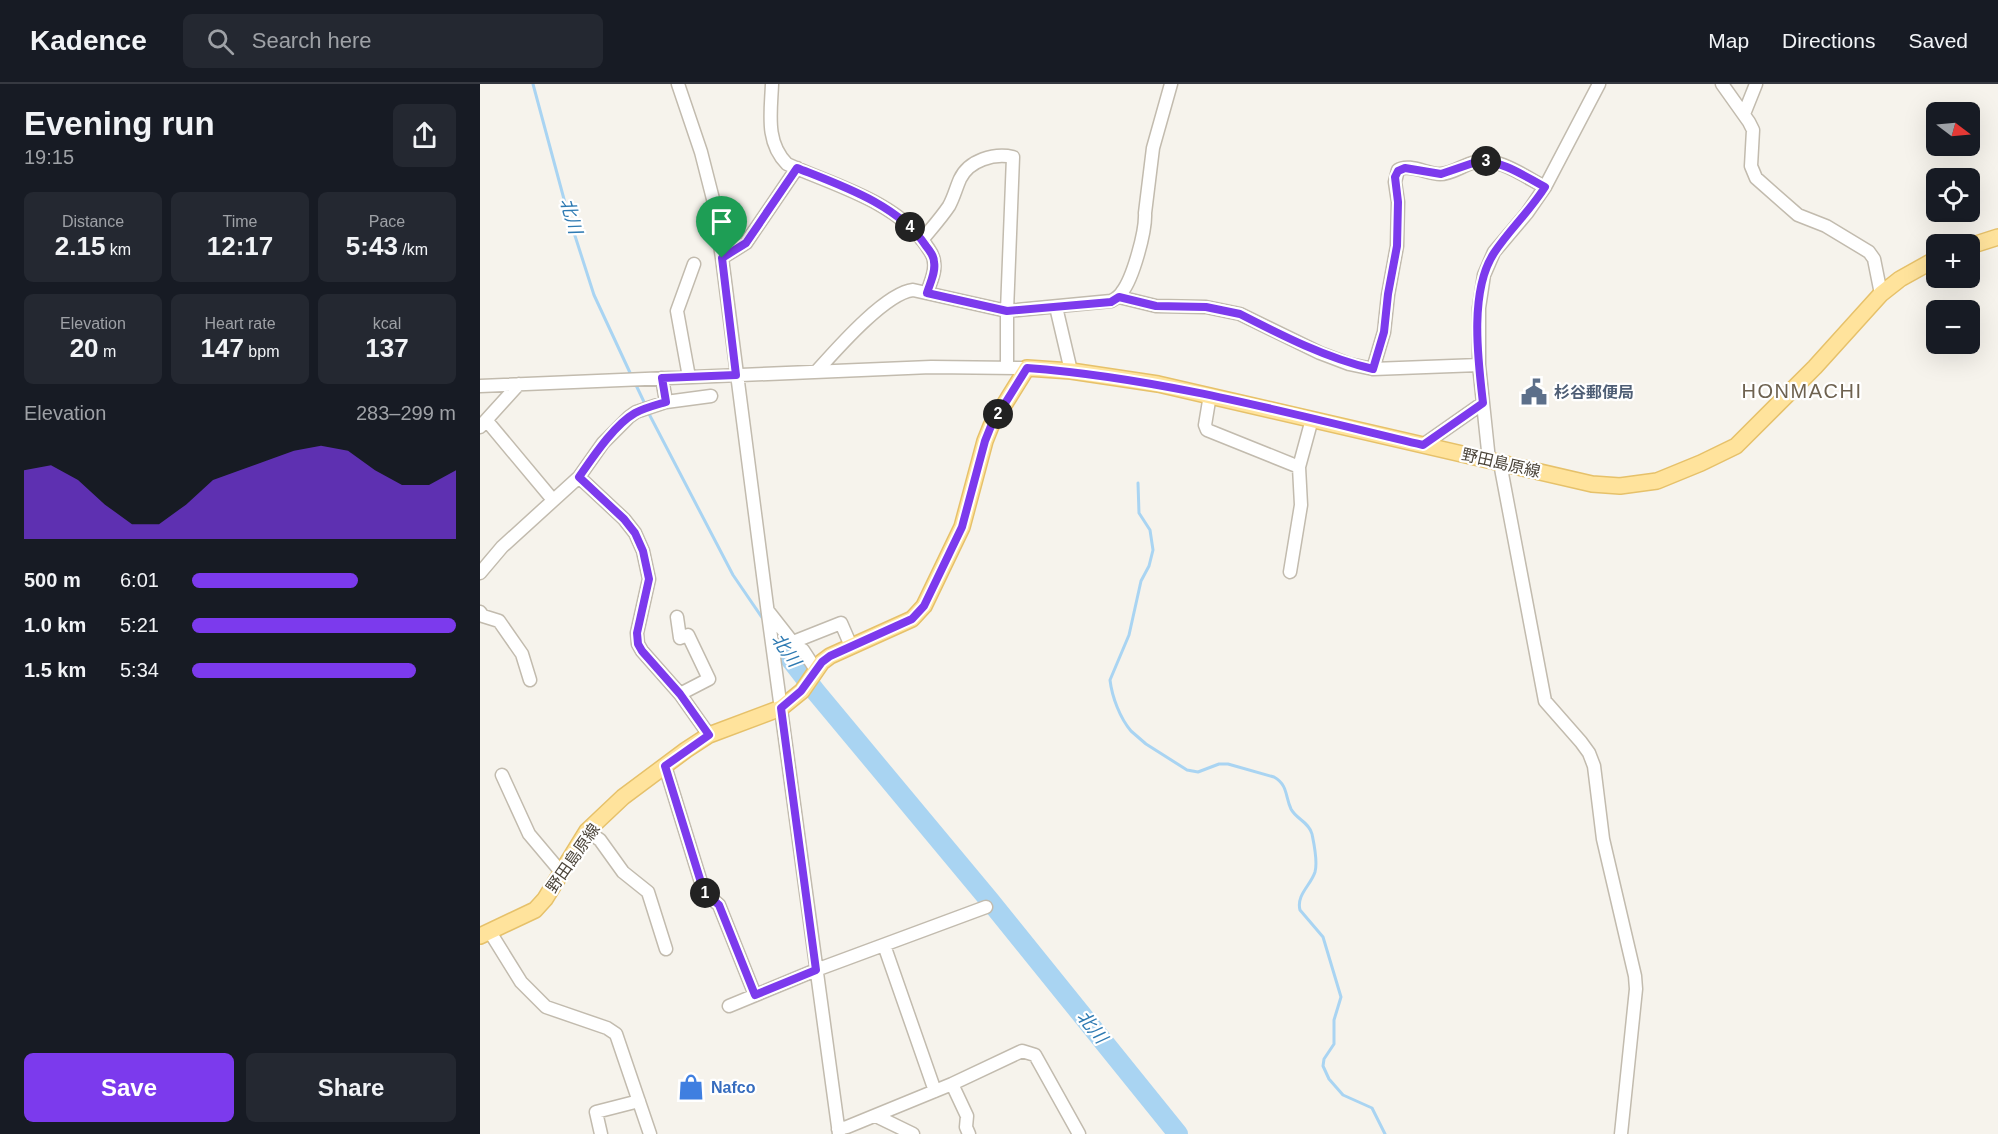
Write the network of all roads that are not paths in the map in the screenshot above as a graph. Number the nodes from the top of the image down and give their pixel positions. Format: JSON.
{"nodes":[{"id":1,"x":678,"y":84,"type":"edge"},
{"id":2,"x":772,"y":84,"type":"edge"},
{"id":3,"x":1171,"y":84,"type":"edge"},
{"id":4,"x":1599,"y":84,"type":"edge"},
{"id":5,"x":1722,"y":84,"type":"edge"},
{"id":6,"x":1756,"y":84,"type":"edge"},
{"id":7,"x":1744,"y":114,"type":"junction"},
{"id":8,"x":797,"y":168,"type":"junction"},
{"id":9,"x":1545,"y":187,"type":"junction"},
{"id":10,"x":1998,"y":237,"type":"edge"},
{"id":11,"x":922,"y":240,"type":"junction"},
{"id":12,"x":1980,"y":243,"type":"edge"},
{"id":13,"x":722,"y":258,"type":"junction"},
{"id":14,"x":694,"y":264,"type":"dead end"},
{"id":15,"x":1926,"y":265,"type":"edge"},
{"id":16,"x":927,"y":293,"type":"junction"},
{"id":17,"x":1881,"y":294,"type":"junction"},
{"id":18,"x":1119,"y":297,"type":"junction"},
{"id":19,"x":1056,"y":307,"type":"junction"},
{"id":20,"x":1007,"y":311,"type":"junction"},
{"id":21,"x":1479,"y":365,"type":"junction"},
{"id":22,"x":1007,"y":366,"type":"junction"},
{"id":23,"x":1027,"y":368,"type":"junction"},
{"id":24,"x":1373,"y":369,"type":"junction"},
{"id":25,"x":1071,"y":371,"type":"junction"},
{"id":26,"x":816,"y":372,"type":"junction"},
{"id":27,"x":736,"y":375,"type":"junction"},
{"id":28,"x":689,"y":377,"type":"junction"},
{"id":29,"x":662,"y":378,"type":"junction"},
{"id":30,"x":519,"y":384,"type":"junction"},
{"id":31,"x":480,"y":386,"type":"edge"},
{"id":32,"x":1210,"y":395,"type":"junction"},
{"id":33,"x":711,"y":396,"type":"dead end"},
{"id":34,"x":662,"y":403,"type":"junction"},
{"id":35,"x":1483,"y":403,"type":"junction"},
{"id":36,"x":1312,"y":419,"type":"junction"},
{"id":37,"x":483,"y":424,"type":"edge"},
{"id":38,"x":1423,"y":445,"type":"junction"},
{"id":39,"x":1494,"y":461,"type":"junction"},
{"id":40,"x":1299,"y":467,"type":"junction"},
{"id":41,"x":579,"y":477,"type":"junction"},
{"id":42,"x":553,"y":500,"type":"junction"},
{"id":43,"x":1290,"y":572,"type":"dead end"},
{"id":44,"x":480,"y":573,"type":"edge"},
{"id":45,"x":480,"y":612,"type":"edge"},
{"id":46,"x":767,"y":612,"type":"junction"},
{"id":47,"x":677,"y":617,"type":"dead end"},
{"id":48,"x":793,"y":642,"type":"junction"},
{"id":49,"x":852,"y":646,"type":"junction"},
{"id":50,"x":812,"y":677,"type":"junction"},
{"id":51,"x":530,"y":680,"type":"dead end"},
{"id":52,"x":680,"y":694,"type":"junction"},
{"id":53,"x":781,"y":708,"type":"junction"},
{"id":54,"x":709,"y":735,"type":"junction"},
{"id":55,"x":665,"y":766,"type":"junction"},
{"id":56,"x":502,"y":776,"type":"dead end"},
{"id":57,"x":587,"y":831,"type":"junction"},
{"id":58,"x":561,"y":872,"type":"junction"},
{"id":59,"x":986,"y":907,"type":"dead end"},
{"id":60,"x":485,"y":934,"type":"edge"},
{"id":61,"x":884,"y":945,"type":"junction"},
{"id":62,"x":666,"y":949,"type":"dead end"},
{"id":63,"x":816,"y":970,"type":"junction"},
{"id":64,"x":755,"y":995,"type":"junction"},
{"id":65,"x":729,"y":1006,"type":"dead end"},
{"id":66,"x":952,"y":1084,"type":"junction"},
{"id":67,"x":935,"y":1091,"type":"junction"},
{"id":68,"x":639,"y":1101,"type":"junction"},
{"id":69,"x":876,"y":1116,"type":"junction"},
{"id":70,"x":838,"y":1132,"type":"edge"},
{"id":71,"x":601,"y":1134,"type":"edge"},
{"id":72,"x":650,"y":1134,"type":"edge"},
{"id":73,"x":913,"y":1134,"type":"edge"},
{"id":74,"x":969,"y":1134,"type":"edge"},
{"id":75,"x":1078,"y":1134,"type":"edge"},
{"id":76,"x":1621,"y":1134,"type":"edge"}],
"edges":[{"from":1,"to":13,"type":"street"},
{"from":2,"to":8,"type":"street"},
{"from":3,"to":18,"type":"street"},
{"from":4,"to":9,"type":"street"},
{"from":5,"to":7,"type":"street"},
{"from":6,"to":7,"type":"street"},
{"from":7,"to":17,"type":"street"},
{"from":8,"to":11,"type":"street"},
{"from":8,"to":13,"type":"street"},
{"from":9,"to":21,"type":"street"},
{"from":9,"to":24,"type":"street"},
{"from":10,"to":12,"type":"main road"},
{"from":11,"to":16,"type":"street"},
{"from":11,"to":20,"type":"street"},
{"from":13,"to":27,"type":"street"},
{"from":14,"to":28,"type":"street"},
{"from":15,"to":17,"type":"main road","name":"野田島原線"},
{"from":16,"to":20,"type":"street"},
{"from":16,"to":26,"type":"street"},
{"from":17,"to":39,"type":"main road","name":"野田島原線"},
{"from":18,"to":19,"type":"street"},
{"from":18,"to":24,"type":"street"},
{"from":19,"to":20,"type":"street"},
{"from":19,"to":25,"type":"street"},
{"from":20,"to":22,"type":"street"},
{"from":21,"to":24,"type":"street"},
{"from":21,"to":35,"type":"street"},
{"from":22,"to":23,"type":"street"},
{"from":22,"to":26,"type":"street"},
{"from":23,"to":25,"type":"main road","name":"野田島原線"},
{"from":23,"to":49,"type":"main road","name":"野田島原線"},
{"from":25,"to":32,"type":"main road","name":"野田島原線"},
{"from":26,"to":27,"type":"street"},
{"from":27,"to":28,"type":"street"},
{"from":27,"to":46,"type":"street"},
{"from":28,"to":29,"type":"street"},
{"from":29,"to":30,"type":"street"},
{"from":29,"to":34,"type":"street"},
{"from":30,"to":31,"type":"street"},
{"from":30,"to":37,"type":"street"},
{"from":32,"to":36,"type":"main road","name":"野田島原線"},
{"from":32,"to":40,"type":"street"},
{"from":33,"to":34,"type":"street"},
{"from":34,"to":41,"type":"street"},
{"from":35,"to":38,"type":"street"},
{"from":35,"to":39,"type":"street"},
{"from":36,"to":38,"type":"main road","name":"野田島原線"},
{"from":36,"to":40,"type":"street"},
{"from":37,"to":42,"type":"street"},
{"from":38,"to":39,"type":"main road","name":"野田島原線"},
{"from":39,"to":76,"type":"street"},
{"from":40,"to":43,"type":"street"},
{"from":41,"to":42,"type":"street"},
{"from":41,"to":52,"type":"street"},
{"from":42,"to":44,"type":"street"},
{"from":45,"to":51,"type":"street"},
{"from":46,"to":48,"type":"street"},
{"from":46,"to":53,"type":"street"},
{"from":47,"to":52,"type":"street"},
{"from":48,"to":49,"type":"street"},
{"from":48,"to":50,"type":"street"},
{"from":49,"to":50,"type":"main road","name":"野田島原線"},
{"from":50,"to":53,"type":"main road","name":"野田島原線"},
{"from":52,"to":54,"type":"street"},
{"from":53,"to":54,"type":"main road","name":"野田島原線"},
{"from":53,"to":63,"type":"street"},
{"from":54,"to":55,"type":"main road","name":"野田島原線"},
{"from":55,"to":57,"type":"main road","name":"野田島原線"},
{"from":55,"to":64,"type":"street"},
{"from":56,"to":58,"type":"street"},
{"from":57,"to":58,"type":"main road","name":"野田島原線"},
{"from":57,"to":62,"type":"street"},
{"from":58,"to":60,"type":"main road","name":"野田島原線"},
{"from":59,"to":61,"type":"street"},
{"from":60,"to":68,"type":"street"},
{"from":61,"to":63,"type":"street"},
{"from":61,"to":67,"type":"street"},
{"from":63,"to":64,"type":"street"},
{"from":63,"to":70,"type":"street"},
{"from":64,"to":65,"type":"street"},
{"from":66,"to":67,"type":"street"},
{"from":66,"to":74,"type":"street"},
{"from":66,"to":75,"type":"street"},
{"from":67,"to":69,"type":"street"},
{"from":68,"to":71,"type":"street"},
{"from":68,"to":72,"type":"street"},
{"from":69,"to":70,"type":"street"},
{"from":69,"to":73,"type":"street"}]}
